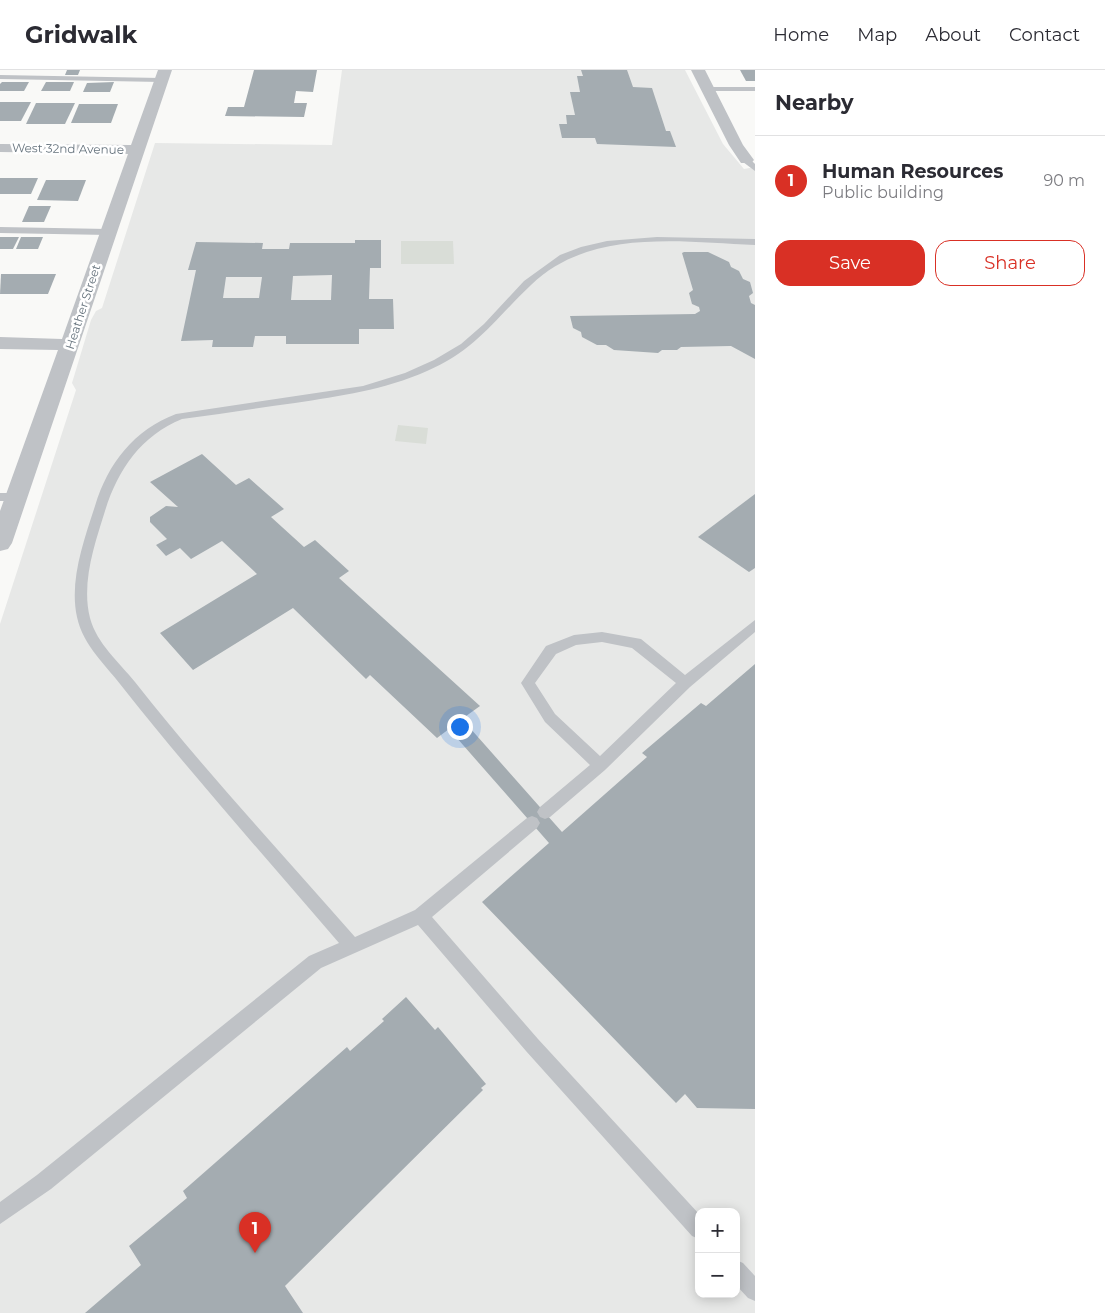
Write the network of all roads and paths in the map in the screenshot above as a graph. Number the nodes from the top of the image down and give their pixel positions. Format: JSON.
{"nodes":[{"id":1,"x":698,"y":70,"type":"edge"},
{"id":2,"x":163,"y":75,"type":"edge"},
{"id":3,"x":0,"y":77,"type":"edge"},
{"id":4,"x":707,"y":89,"type":"junction"},
{"id":5,"x":755,"y":89,"type":"edge"},
{"id":6,"x":0,"y":148,"type":"edge"},
{"id":7,"x":136,"y":150,"type":"junction"},
{"id":8,"x":751,"y":164,"type":"edge"},
{"id":9,"x":0,"y":230,"type":"edge"},
{"id":10,"x":108,"y":232,"type":"junction"},
{"id":11,"x":755,"y":242,"type":"edge"},
{"id":12,"x":0,"y":343,"type":"edge"},
{"id":13,"x":70,"y":345,"type":"junction"},
{"id":14,"x":8,"y":497,"type":"edge"},
{"id":15,"x":0,"y":543,"type":"edge"},
{"id":16,"x":755,"y":625,"type":"edge"},
{"id":17,"x":685,"y":684,"type":"junction"},
{"id":18,"x":600,"y":765,"type":"junction"},
{"id":19,"x":545,"y":812,"type":"dead end"},
{"id":20,"x":532,"y":823,"type":"dead end"},
{"id":21,"x":421,"y":916,"type":"junction"},
{"id":22,"x":352,"y":946,"type":"junction"},
{"id":23,"x":0,"y":1214,"type":"edge"},
{"id":24,"x":695,"y":1225,"type":"edge"},
{"id":25,"x":740,"y":1274,"type":"edge"},
{"id":26,"x":755,"y":1291,"type":"edge"}],
"edges":[{"from":1,"to":4,"type":"street"},
{"from":2,"to":3,"type":"lane"},
{"from":2,"to":7,"type":"street","name":"Heather Street"},
{"from":4,"to":5,"type":"lane"},
{"from":4,"to":8,"type":"street"},
{"from":6,"to":7,"type":"street","name":"West 32nd Avenue"},
{"from":7,"to":10,"type":"street","name":"Heather Street"},
{"from":9,"to":10,"type":"lane"},
{"from":10,"to":13,"type":"street","name":"Heather Street"},
{"from":11,"to":22,"type":"lane"},
{"from":12,"to":13,"type":"street"},
{"from":13,"to":14,"type":"street","name":"Heather Street"},
{"from":14,"to":15,"type":"street","name":"Heather Street"},
{"from":16,"to":17,"type":"lane"},
{"from":17,"to":18,"type":"lane"},
{"from":17,"to":18,"type":"lane"},
{"from":18,"to":19,"type":"lane"},
{"from":20,"to":21,"type":"lane"},
{"from":21,"to":22,"type":"lane"},
{"from":21,"to":24,"type":"lane"},
{"from":22,"to":23,"type":"lane"},
{"from":25,"to":26,"type":"lane"}]}
